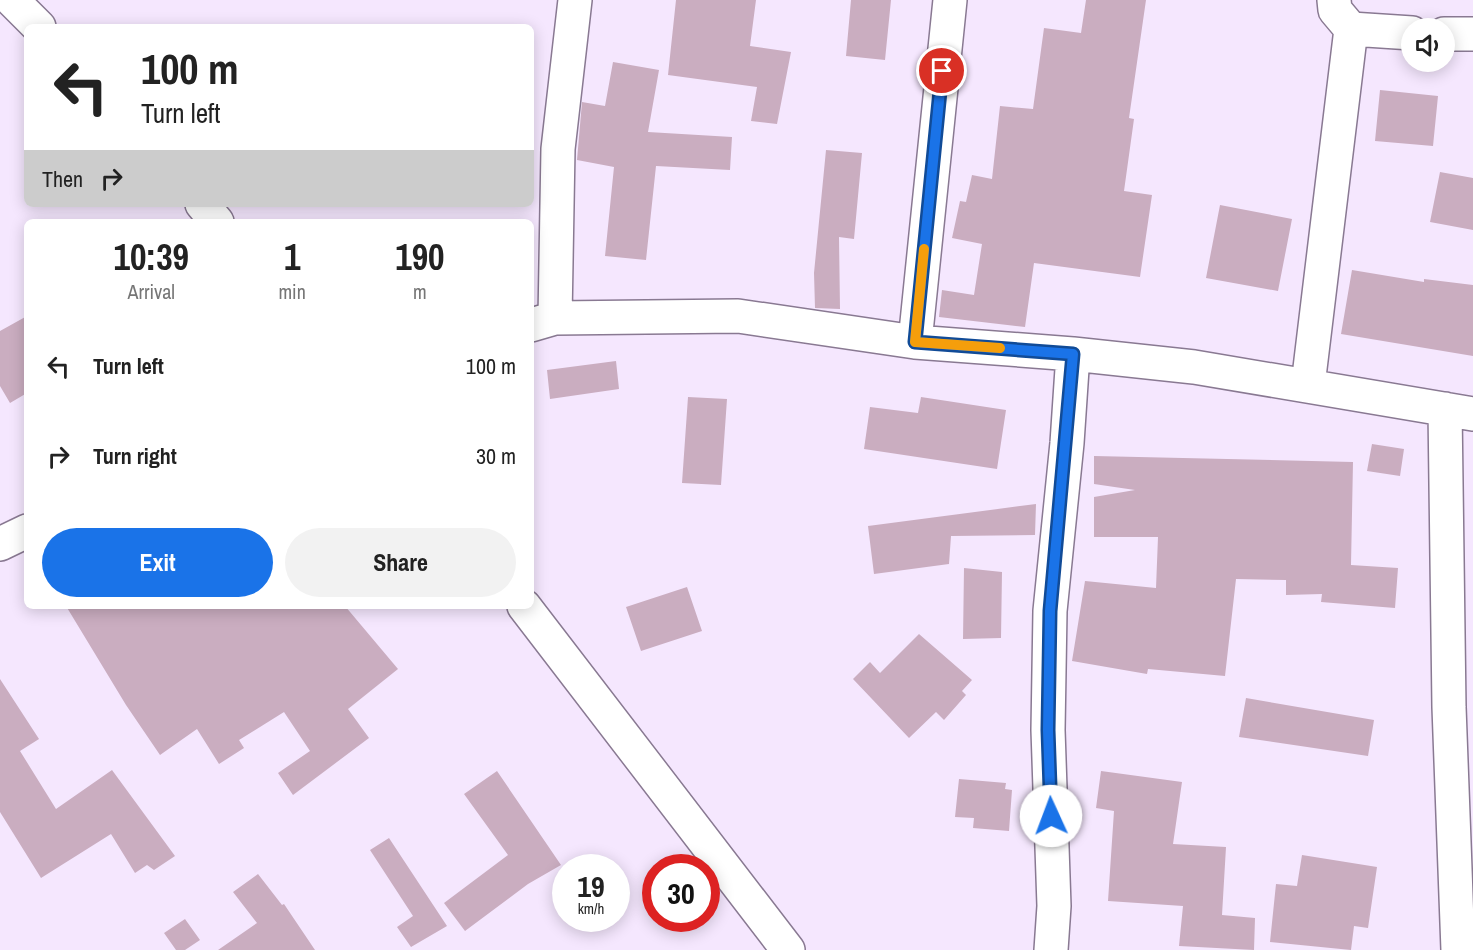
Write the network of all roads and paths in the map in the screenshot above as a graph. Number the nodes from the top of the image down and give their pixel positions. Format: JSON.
{"nodes":[{"id":1,"x":12,"y":0,"type":"edge"},
{"id":2,"x":575,"y":0,"type":"edge"},
{"id":3,"x":950,"y":0,"type":"edge"},
{"id":4,"x":1334,"y":0,"type":"edge"},
{"id":5,"x":36,"y":24,"type":"edge"},
{"id":6,"x":1351,"y":29,"type":"junction"},
{"id":7,"x":1401,"y":32,"type":"edge"},
{"id":8,"x":1455,"y":34,"type":"edge"},
{"id":9,"x":1473,"y":34,"type":"edge"},
{"id":10,"x":204,"y":207,"type":"edge"},
{"id":11,"x":214,"y":219,"type":"edge"},
{"id":12,"x":543,"y":322,"type":"edge"},
{"id":13,"x":915,"y":342,"type":"junction"},
{"id":14,"x":1073,"y":354,"type":"junction"},
{"id":15,"x":1308,"y":386,"type":"junction"},
{"id":16,"x":1459,"y":412,"type":"edge"},
{"id":17,"x":24,"y":532,"type":"edge"},
{"id":18,"x":0,"y":544,"type":"edge"},
{"id":19,"x":526,"y":609,"type":"edge"},
{"id":20,"x":788,"y":950,"type":"edge"},
{"id":21,"x":1051,"y":950,"type":"edge"},
{"id":22,"x":1458,"y":950,"type":"edge"}],
"edges":[{"from":1,"to":5,"type":"street"},
{"from":2,"to":12,"type":"street"},
{"from":3,"to":13,"type":"street"},
{"from":4,"to":6,"type":"street"},
{"from":6,"to":7,"type":"street"},
{"from":6,"to":15,"type":"street"},
{"from":8,"to":9,"type":"street"},
{"from":10,"to":11,"type":"street"},
{"from":12,"to":13,"type":"street"},
{"from":13,"to":14,"type":"street"},
{"from":14,"to":15,"type":"street"},
{"from":14,"to":21,"type":"street"},
{"from":15,"to":16,"type":"street"},
{"from":16,"to":22,"type":"street"},
{"from":17,"to":18,"type":"street"},
{"from":19,"to":20,"type":"street"}]}
